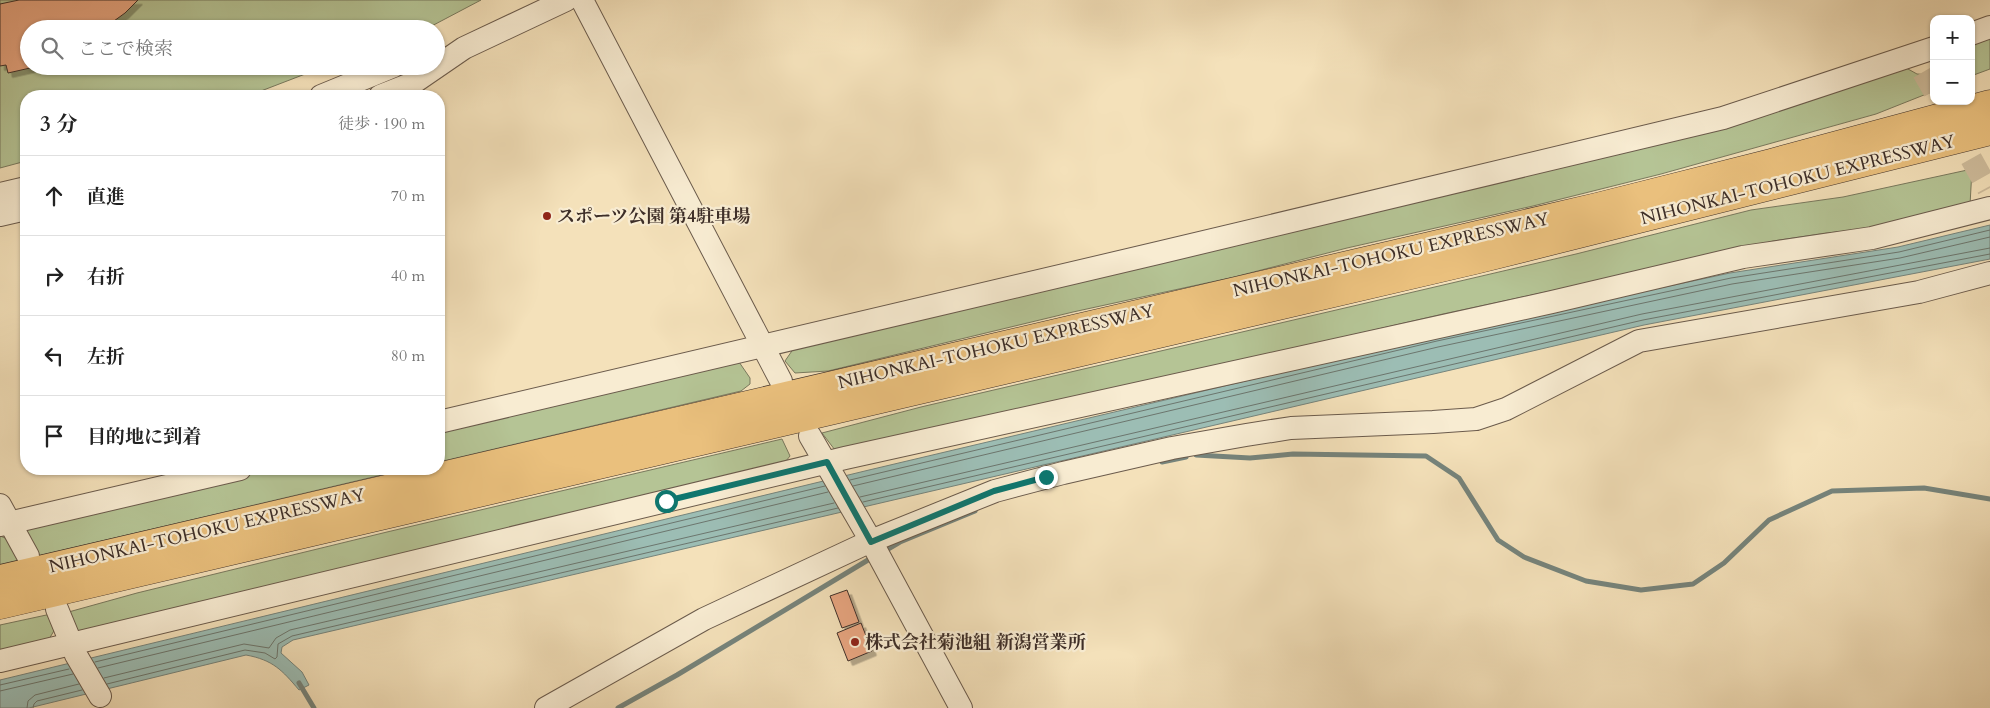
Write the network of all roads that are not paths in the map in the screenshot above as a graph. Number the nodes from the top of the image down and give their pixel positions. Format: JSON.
{"nodes":[{"id":1,"x":566,"y":0,"type":"edge"},
{"id":2,"x":582,"y":0,"type":"edge"},
{"id":3,"x":1990,"y":27,"type":"edge"},
{"id":4,"x":1975,"y":33,"type":"edge"},
{"id":5,"x":464,"y":48,"type":"junction"},
{"id":6,"x":445,"y":52,"type":"edge"},
{"id":7,"x":1930,"y":52,"type":"edge"},
{"id":8,"x":445,"y":61,"type":"edge"},
{"id":9,"x":372,"y":75,"type":"edge"},
{"id":10,"x":425,"y":75,"type":"edge"},
{"id":11,"x":1990,"y":87,"type":"edge"},
{"id":12,"x":336,"y":90,"type":"edge"},
{"id":13,"x":395,"y":90,"type":"edge"},
{"id":14,"x":1975,"y":93,"type":"edge"},
{"id":15,"x":1990,"y":104,"type":"edge"},
{"id":16,"x":1941,"y":105,"type":"edge"},
{"id":17,"x":1990,"y":131,"type":"edge"},
{"id":18,"x":1990,"y":141,"type":"edge"},
{"id":19,"x":1767,"y":176,"type":"junction"},
{"id":20,"x":20,"y":189,"type":"edge"},
{"id":21,"x":0,"y":194,"type":"edge"},
{"id":22,"x":1989,"y":197,"type":"edge"},
{"id":23,"x":20,"y":210,"type":"edge"},
{"id":24,"x":0,"y":215,"type":"edge"},
{"id":25,"x":1990,"y":273,"type":"edge"},
{"id":26,"x":762,"y":347,"type":"junction"},
{"id":27,"x":781,"y":381,"type":"dead end"},
{"id":28,"x":445,"y":421,"type":"edge"},
{"id":29,"x":810,"y":436,"type":"dead end"},
{"id":30,"x":828,"y":465,"type":"junction"},
{"id":31,"x":211,"y":475,"type":"edge"},
{"id":32,"x":3,"y":518,"type":"edge"},
{"id":33,"x":876,"y":550,"type":"junction"},
{"id":34,"x":28,"y":556,"type":"dead end"},
{"id":35,"x":0,"y":579,"type":"edge"},
{"id":36,"x":0,"y":605,"type":"edge"},
{"id":37,"x":57,"y":609,"type":"dead end"},
{"id":38,"x":74,"y":649,"type":"junction"},
{"id":39,"x":0,"y":661,"type":"edge"},
{"id":40,"x":100,"y":696,"type":"dead end"},
{"id":41,"x":546,"y":708,"type":"edge"},
{"id":42,"x":961,"y":708,"type":"edge"}],
"edges":[{"from":1,"to":5,"type":"street"},
{"from":2,"to":26,"type":"street"},
{"from":3,"to":4,"type":"street"},
{"from":5,"to":6,"type":"street"},
{"from":5,"to":8,"type":"street"},
{"from":7,"to":26,"type":"street"},
{"from":9,"to":12,"type":"street"},
{"from":10,"to":13,"type":"street"},
{"from":11,"to":14,"type":"highway"},
{"from":15,"to":19,"type":"highway","name":"NIHONKAI-TOHOKU EXPRESSWAY"},
{"from":16,"to":19,"type":"highway"},
{"from":17,"to":19,"type":"highway","name":"NIHONKAI-TOHOKU EXPRESSWAY"},
{"from":18,"to":19,"type":"highway"},
{"from":19,"to":35,"type":"highway","name":"NIHONKAI-TOHOKU EXPRESSWAY"},
{"from":19,"to":36,"type":"highway","name":"NIHONKAI-TOHOKU EXPRESSWAY"},
{"from":20,"to":21,"type":"street"},
{"from":22,"to":30,"type":"street"},
{"from":23,"to":24,"type":"street"},
{"from":25,"to":33,"type":"street"},
{"from":26,"to":27,"type":"street"},
{"from":26,"to":28,"type":"street"},
{"from":29,"to":30,"type":"street"},
{"from":30,"to":33,"type":"street"},
{"from":30,"to":38,"type":"street"},
{"from":31,"to":32,"type":"street"},
{"from":32,"to":34,"type":"street"},
{"from":33,"to":41,"type":"street"},
{"from":33,"to":42,"type":"street"},
{"from":37,"to":38,"type":"street"},
{"from":38,"to":39,"type":"street"},
{"from":38,"to":40,"type":"street"}]}
